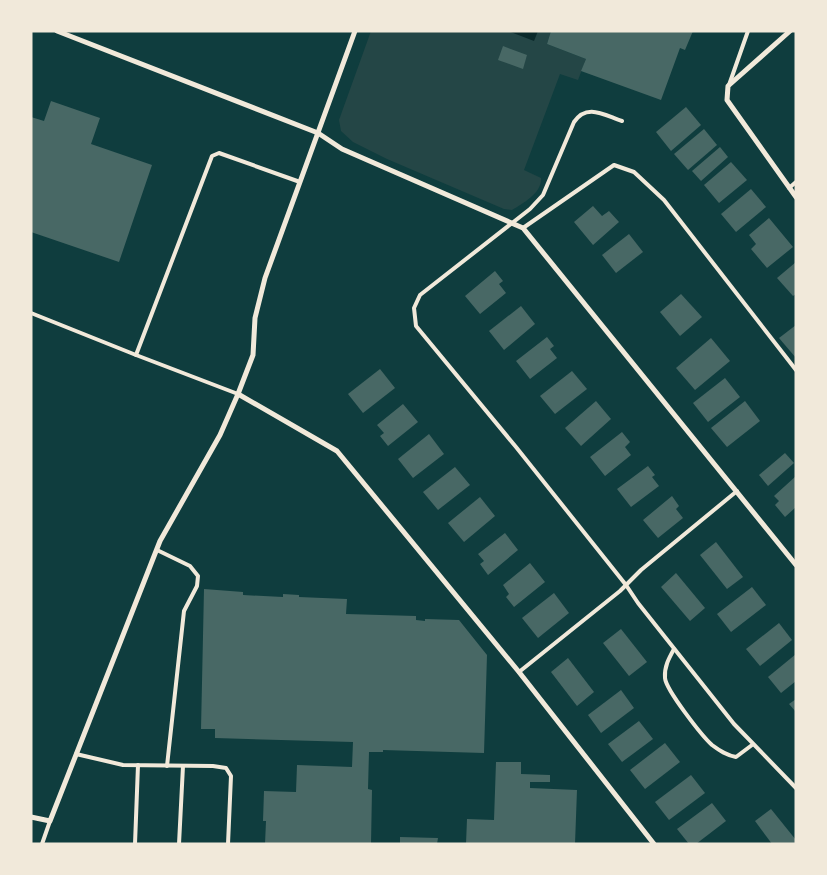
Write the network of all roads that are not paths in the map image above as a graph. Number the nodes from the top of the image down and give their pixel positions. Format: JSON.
{"nodes":[{"id":1,"x":57,"y":31,"type":"edge"},
{"id":2,"x":355,"y":31,"type":"edge"},
{"id":3,"x":748,"y":31,"type":"edge"},
{"id":4,"x":790,"y":31,"type":"edge"},
{"id":5,"x":728,"y":86,"type":"junction"},
{"id":6,"x":622,"y":121,"type":"dead end"},
{"id":7,"x":318,"y":133,"type":"junction"},
{"id":8,"x":300,"y":182,"type":"junction"},
{"id":9,"x":796,"y":182,"type":"edge"},
{"id":10,"x":789,"y":188,"type":"junction"},
{"id":11,"x":796,"y":197,"type":"edge"},
{"id":12,"x":512,"y":223,"type":"junction"},
{"id":13,"x":523,"y":228,"type":"junction"},
{"id":14,"x":31,"y":313,"type":"edge"},
{"id":15,"x":136,"y":355,"type":"junction"},
{"id":16,"x":796,"y":370,"type":"edge"},
{"id":17,"x":238,"y":394,"type":"junction"},
{"id":18,"x":737,"y":491,"type":"junction"},
{"id":19,"x":157,"y":550,"type":"junction"},
{"id":20,"x":796,"y":565,"type":"edge"},
{"id":21,"x":626,"y":585,"type":"junction"},
{"id":22,"x":674,"y":649,"type":"junction"},
{"id":23,"x":519,"y":672,"type":"junction"},
{"id":24,"x":752,"y":745,"type":"junction"},
{"id":25,"x":76,"y":754,"type":"junction"},
{"id":26,"x":138,"y":765,"type":"junction"},
{"id":27,"x":167,"y":766,"type":"junction"},
{"id":28,"x":183,"y":766,"type":"junction"},
{"id":29,"x":796,"y":788,"type":"edge"},
{"id":30,"x":31,"y":818,"type":"edge"},
{"id":31,"x":50,"y":822,"type":"junction"},
{"id":32,"x":42,"y":844,"type":"edge"},
{"id":33,"x":135,"y":844,"type":"edge"},
{"id":34,"x":179,"y":844,"type":"edge"},
{"id":35,"x":228,"y":844,"type":"edge"},
{"id":36,"x":654,"y":844,"type":"edge"}],
"edges":[{"from":1,"to":7,"type":"street"},
{"from":2,"to":7,"type":"street"},
{"from":3,"to":5,"type":"lane"},
{"from":4,"to":5,"type":"street"},
{"from":5,"to":10,"type":"street"},
{"from":6,"to":12,"type":"lane"},
{"from":7,"to":8,"type":"street"},
{"from":7,"to":12,"type":"street"},
{"from":8,"to":15,"type":"lane"},
{"from":8,"to":17,"type":"street"},
{"from":9,"to":10,"type":"lane"},
{"from":10,"to":11,"type":"street"},
{"from":12,"to":13,"type":"street"},
{"from":12,"to":21,"type":"lane"},
{"from":13,"to":16,"type":"lane"},
{"from":13,"to":18,"type":"street"},
{"from":14,"to":15,"type":"lane"},
{"from":15,"to":17,"type":"lane"},
{"from":17,"to":19,"type":"street"},
{"from":17,"to":23,"type":"street"},
{"from":18,"to":20,"type":"street"},
{"from":18,"to":21,"type":"lane"},
{"from":19,"to":25,"type":"street"},
{"from":19,"to":27,"type":"lane"},
{"from":21,"to":22,"type":"lane"},
{"from":21,"to":23,"type":"lane"},
{"from":22,"to":24,"type":"lane"},
{"from":22,"to":24,"type":"lane"},
{"from":23,"to":36,"type":"street"},
{"from":24,"to":29,"type":"lane"},
{"from":25,"to":26,"type":"lane"},
{"from":25,"to":31,"type":"street"},
{"from":26,"to":27,"type":"lane"},
{"from":26,"to":33,"type":"lane"},
{"from":27,"to":28,"type":"lane"},
{"from":28,"to":34,"type":"lane"},
{"from":28,"to":35,"type":"lane"},
{"from":30,"to":31,"type":"street"},
{"from":31,"to":32,"type":"lane"}]}
